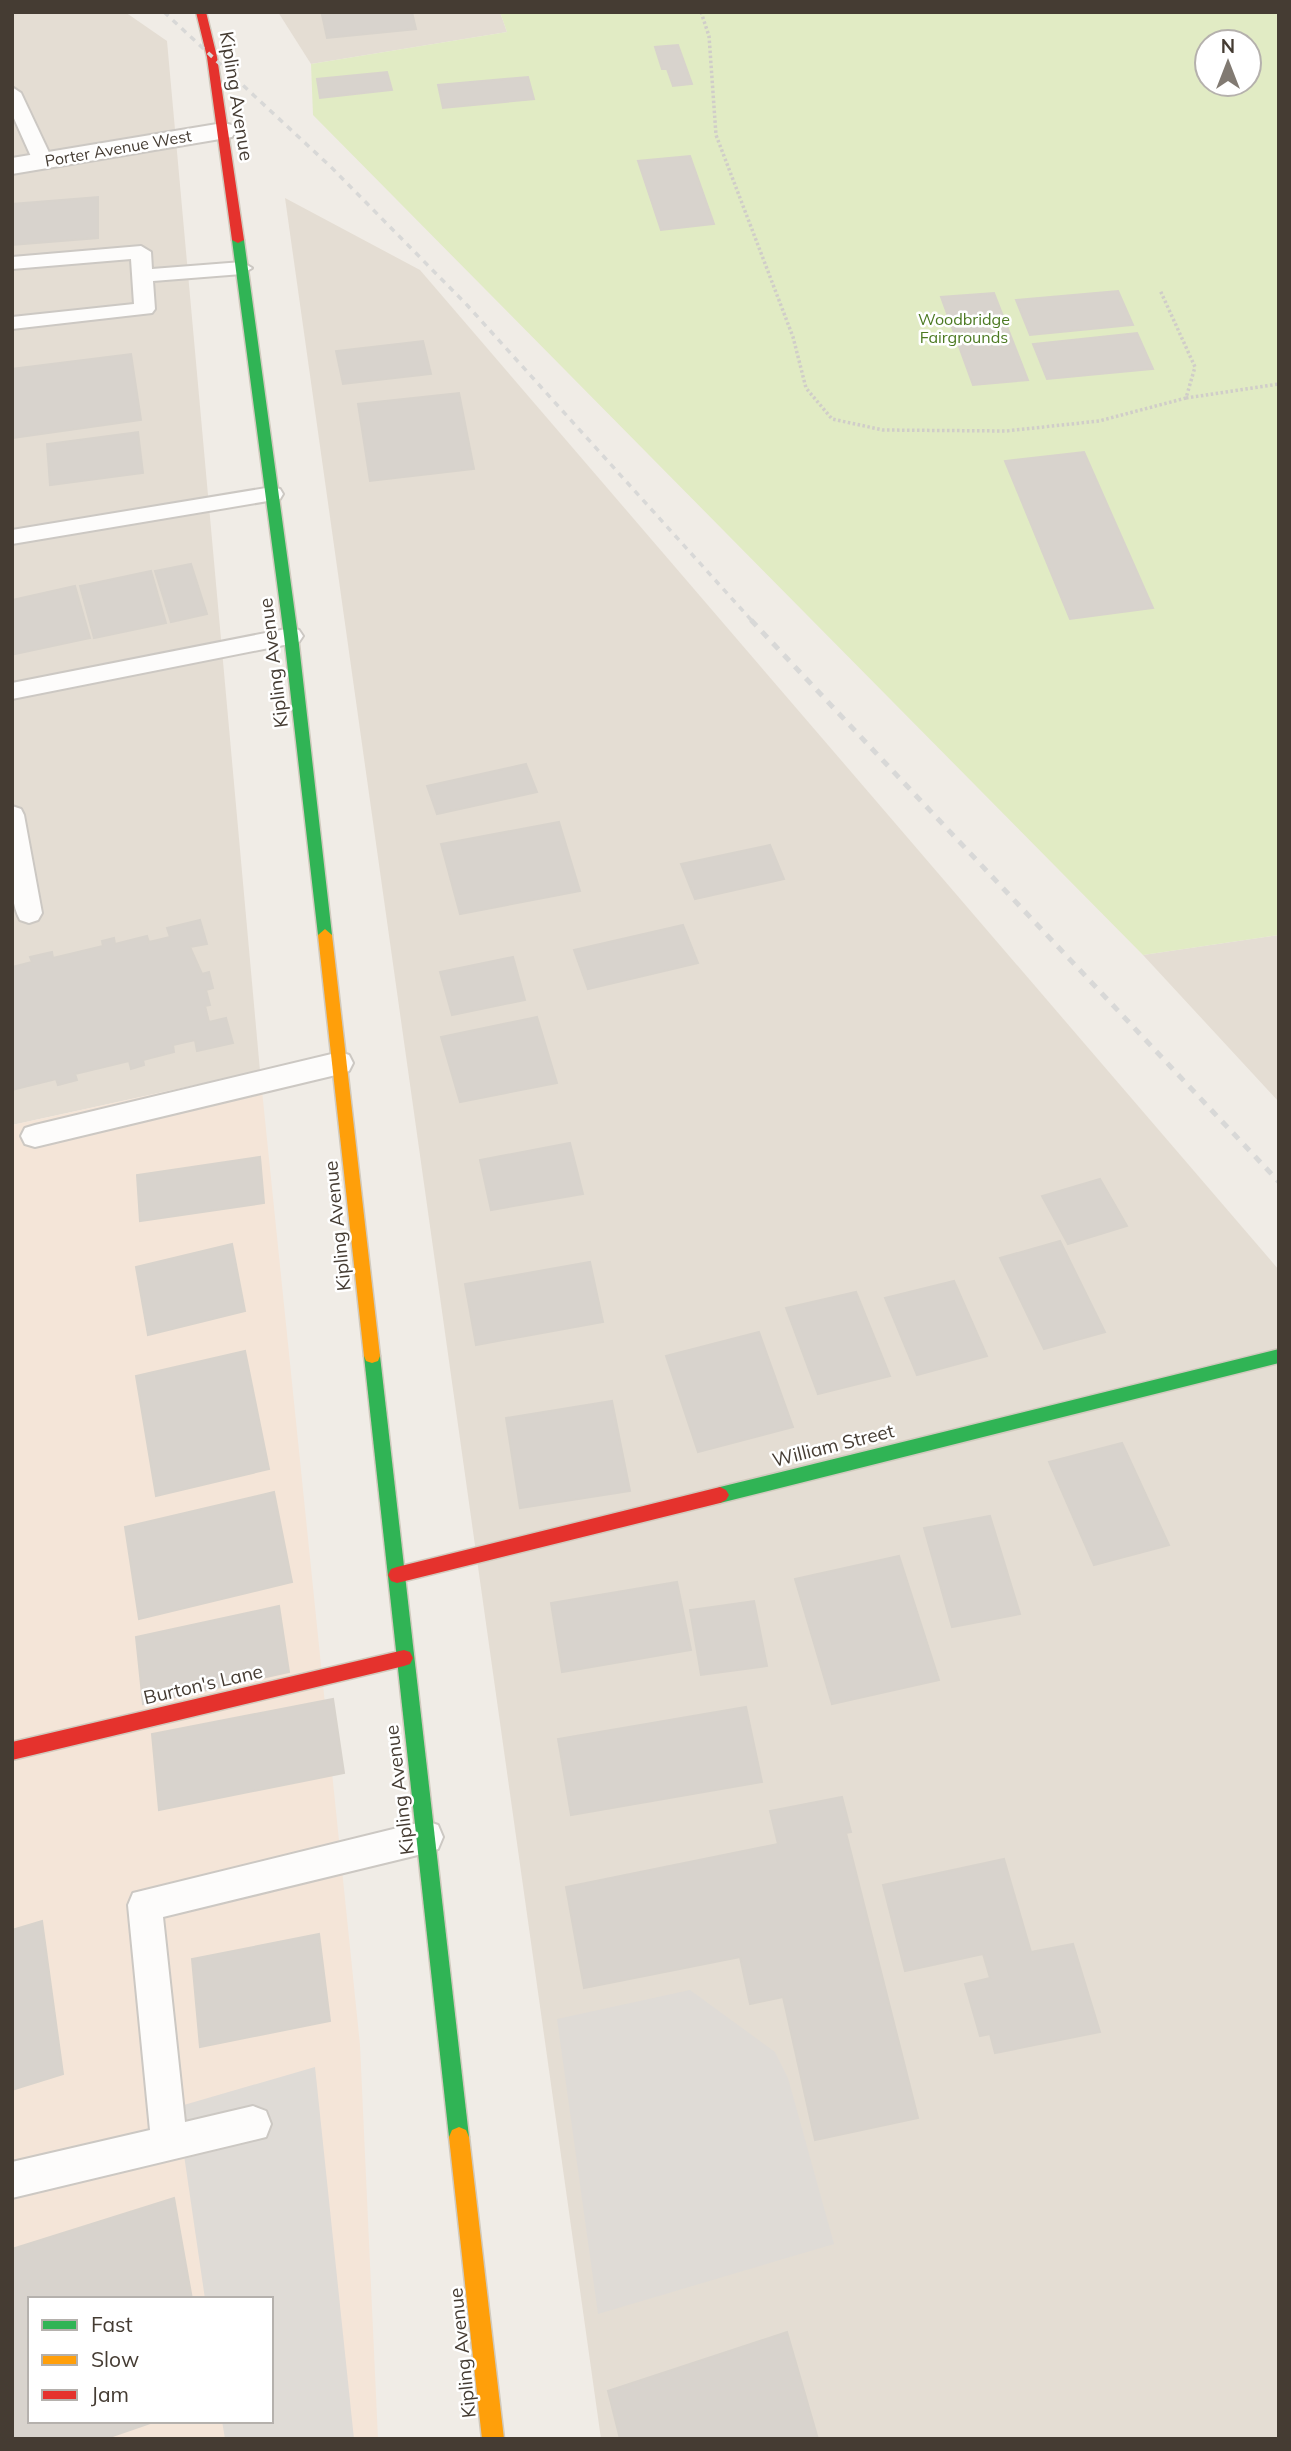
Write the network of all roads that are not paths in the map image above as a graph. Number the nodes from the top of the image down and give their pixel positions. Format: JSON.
{"nodes":[{"id":1,"x":201,"y":12,"type":"edge"},
{"id":2,"x":12,"y":93,"type":"edge"},
{"id":3,"x":223,"y":131,"type":"junction"},
{"id":4,"x":43,"y":161,"type":"junction"},
{"id":5,"x":12,"y":166,"type":"edge"},
{"id":6,"x":12,"y":263,"type":"edge"},
{"id":7,"x":242,"y":268,"type":"junction"},
{"id":8,"x":143,"y":276,"type":"junction"},
{"id":9,"x":12,"y":323,"type":"edge"},
{"id":10,"x":272,"y":494,"type":"junction"},
{"id":11,"x":12,"y":537,"type":"edge"},
{"id":12,"x":292,"y":636,"type":"junction"},
{"id":13,"x":12,"y":691,"type":"edge"},
{"id":14,"x":12,"y":815,"type":"edge"},
{"id":15,"x":29,"y":913,"type":"dead end"},
{"id":16,"x":340,"y":1063,"type":"junction"},
{"id":17,"x":35,"y":1136,"type":"dead end"},
{"id":18,"x":1279,"y":1356,"type":"edge"},
{"id":19,"x":397,"y":1575,"type":"junction"},
{"id":20,"x":404,"y":1658,"type":"junction"},
{"id":21,"x":12,"y":1751,"type":"edge"},
{"id":22,"x":426,"y":1837,"type":"junction"},
{"id":23,"x":253,"y":2124,"type":"dead end"},
{"id":24,"x":169,"y":2144,"type":"junction"},
{"id":25,"x":12,"y":2180,"type":"edge"},
{"id":26,"x":493,"y":2439,"type":"edge"}],
"edges":[{"from":1,"to":3,"type":"street","name":"Kipling Avenue"},
{"from":2,"to":4,"type":"lane"},
{"from":3,"to":4,"type":"street","name":"Porter Avenue West"},
{"from":3,"to":7,"type":"street","name":"Kipling Avenue"},
{"from":4,"to":5,"type":"street","name":"Porter Avenue West"},
{"from":6,"to":8,"type":"lane"},
{"from":7,"to":8,"type":"lane"},
{"from":7,"to":10,"type":"street","name":"Kipling Avenue"},
{"from":8,"to":9,"type":"lane"},
{"from":10,"to":11,"type":"lane"},
{"from":10,"to":12,"type":"street","name":"Kipling Avenue"},
{"from":12,"to":13,"type":"lane"},
{"from":12,"to":16,"type":"street","name":"Kipling Avenue"},
{"from":14,"to":15,"type":"lane"},
{"from":16,"to":17,"type":"lane"},
{"from":16,"to":19,"type":"street","name":"Kipling Avenue"},
{"from":18,"to":19,"type":"street","name":"William Street"},
{"from":19,"to":20,"type":"street","name":"Kipling Avenue"},
{"from":20,"to":21,"type":"street","name":"Burton's Lane"},
{"from":20,"to":22,"type":"street","name":"Kipling Avenue"},
{"from":22,"to":24,"type":"lane"},
{"from":22,"to":26,"type":"street","name":"Kipling Avenue"},
{"from":23,"to":24,"type":"lane"},
{"from":24,"to":25,"type":"lane"}]}
